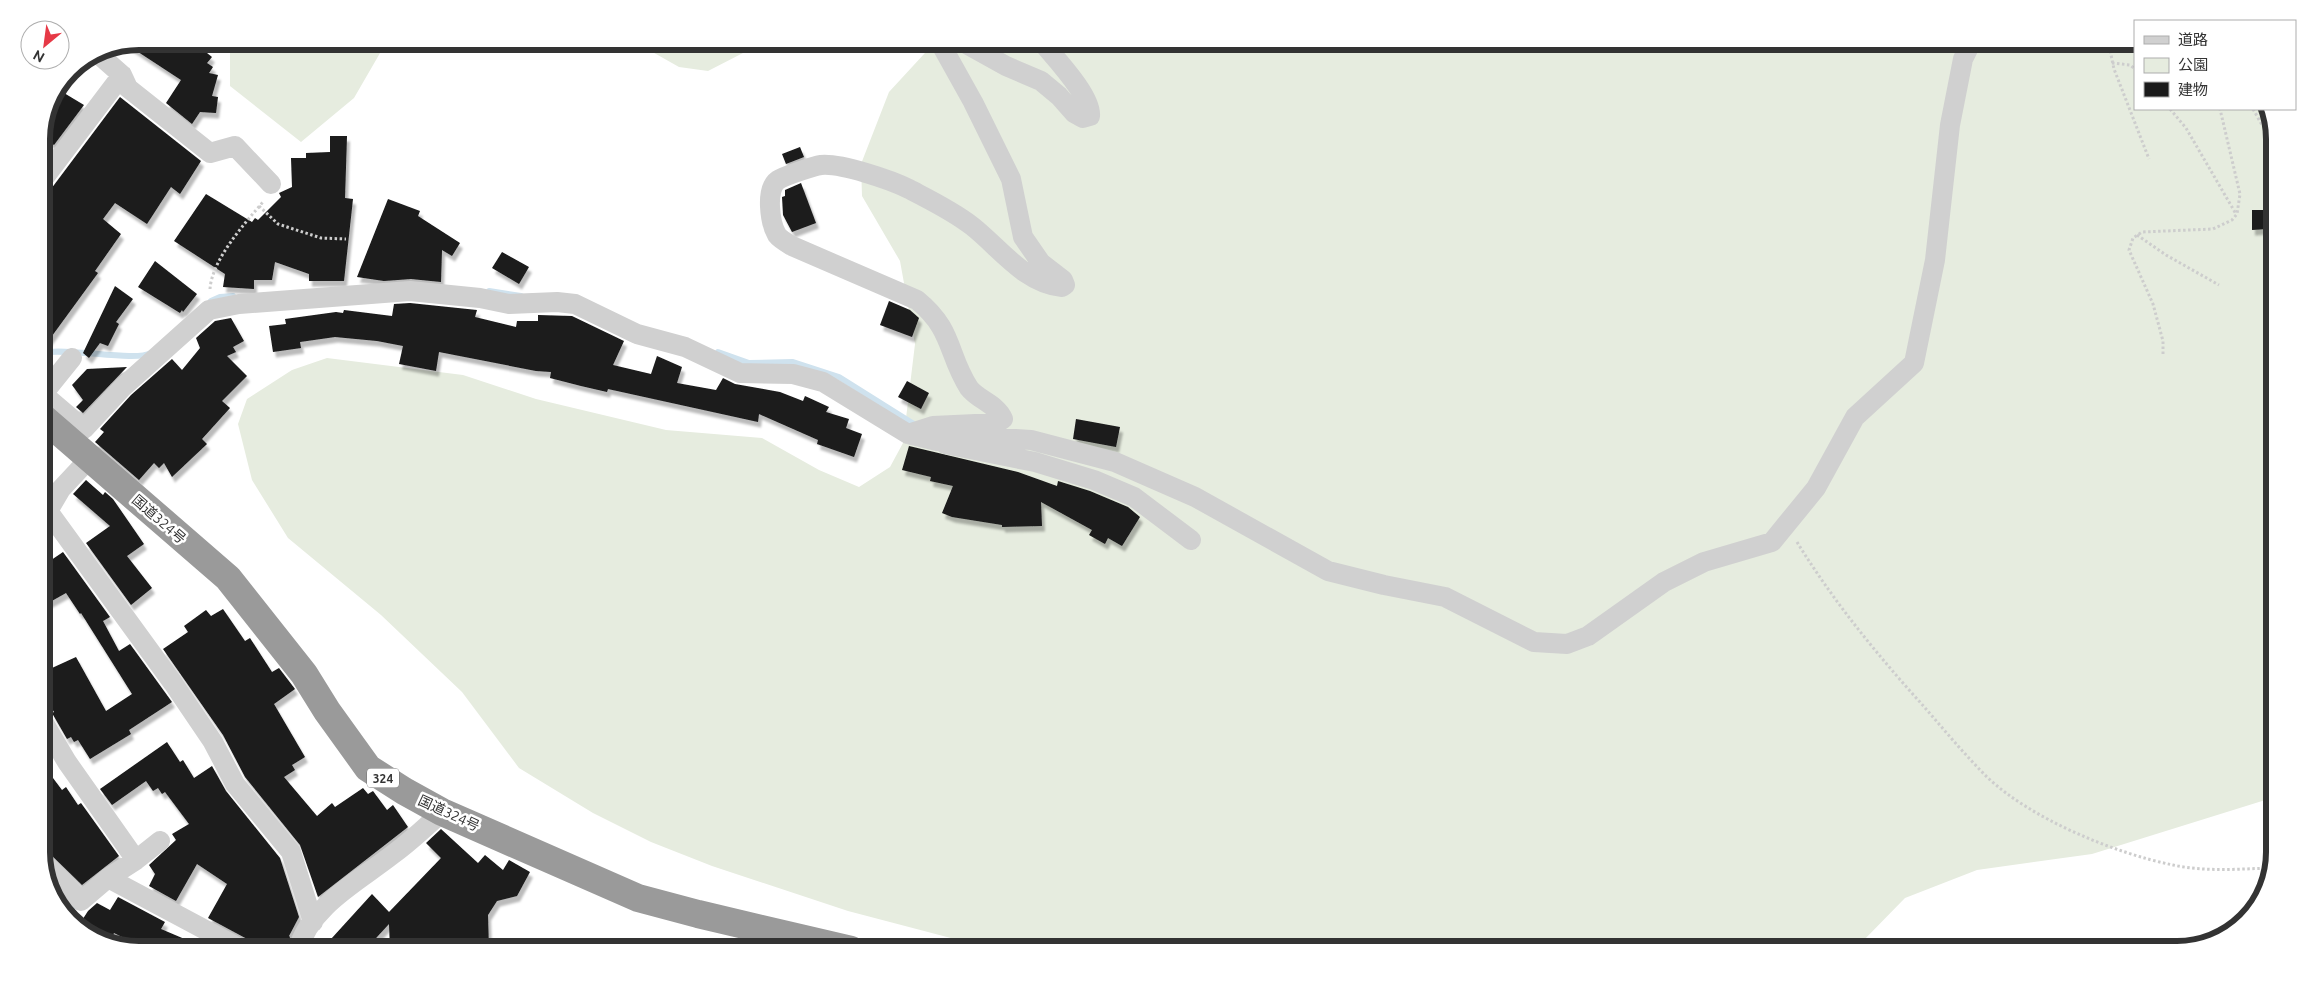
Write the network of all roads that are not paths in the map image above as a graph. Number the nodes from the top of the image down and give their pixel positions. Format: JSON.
{"nodes":[{"id":1,"x":944,"y":50,"type":"edge"},
{"id":2,"x":977,"y":50,"type":"edge"},
{"id":3,"x":1047,"y":50,"type":"edge"},
{"id":4,"x":1968,"y":50,"type":"edge"},
{"id":5,"x":103,"y":58,"type":"edge"},
{"id":6,"x":122,"y":75,"type":"junction"},
{"id":7,"x":50,"y":171,"type":"edge"},
{"id":8,"x":270,"y":184,"type":"road end"},
{"id":9,"x":72,"y":358,"type":"dead end"},
{"id":10,"x":50,"y":390,"type":"edge"},
{"id":11,"x":50,"y":407,"type":"edge"},
{"id":12,"x":50,"y":412,"type":"edge"},
{"id":13,"x":908,"y":434,"type":"junction"},
{"id":14,"x":936,"y":441,"type":"junction"},
{"id":15,"x":89,"y":459,"type":"junction"},
{"id":16,"x":50,"y":506,"type":"edge"},
{"id":17,"x":50,"y":521,"type":"edge"},
{"id":18,"x":1191,"y":540,"type":"dead end"},
{"id":19,"x":50,"y":732,"type":"edge"},
{"id":20,"x":442,"y":812,"type":"junction"},
{"id":21,"x":160,"y":841,"type":"dead end"},
{"id":22,"x":136,"y":860,"type":"junction"},
{"id":23,"x":53,"y":871,"type":"edge"},
{"id":24,"x":108,"y":878,"type":"junction"},
{"id":25,"x":313,"y":922,"type":"junction"},
{"id":26,"x":226,"y":941,"type":"edge"},
{"id":27,"x":303,"y":941,"type":"edge"},
{"id":28,"x":813,"y":941,"type":"edge"}],
"edges":[{"from":1,"to":13,"type":"street"},
{"from":2,"to":3,"type":"street"},
{"from":4,"to":14,"type":"street"},
{"from":5,"to":6,"type":"street"},
{"from":6,"to":7,"type":"street"},
{"from":6,"to":8,"type":"street"},
{"from":9,"to":10,"type":"street"},
{"from":11,"to":13,"type":"street"},
{"from":12,"to":15,"type":"highway","name":"国道324号","number":"324"},
{"from":13,"to":14,"type":"street"},
{"from":14,"to":18,"type":"street"},
{"from":15,"to":16,"type":"street"},
{"from":15,"to":20,"type":"highway","name":"国道324号","number":"324"},
{"from":17,"to":25,"type":"street"},
{"from":19,"to":22,"type":"street"},
{"from":20,"to":25,"type":"street"},
{"from":20,"to":28,"type":"highway","name":"国道324号","number":"324"},
{"from":21,"to":22,"type":"street"},
{"from":22,"to":24,"type":"street"},
{"from":23,"to":24,"type":"street"},
{"from":24,"to":26,"type":"street"},
{"from":25,"to":27,"type":"street"}]}
